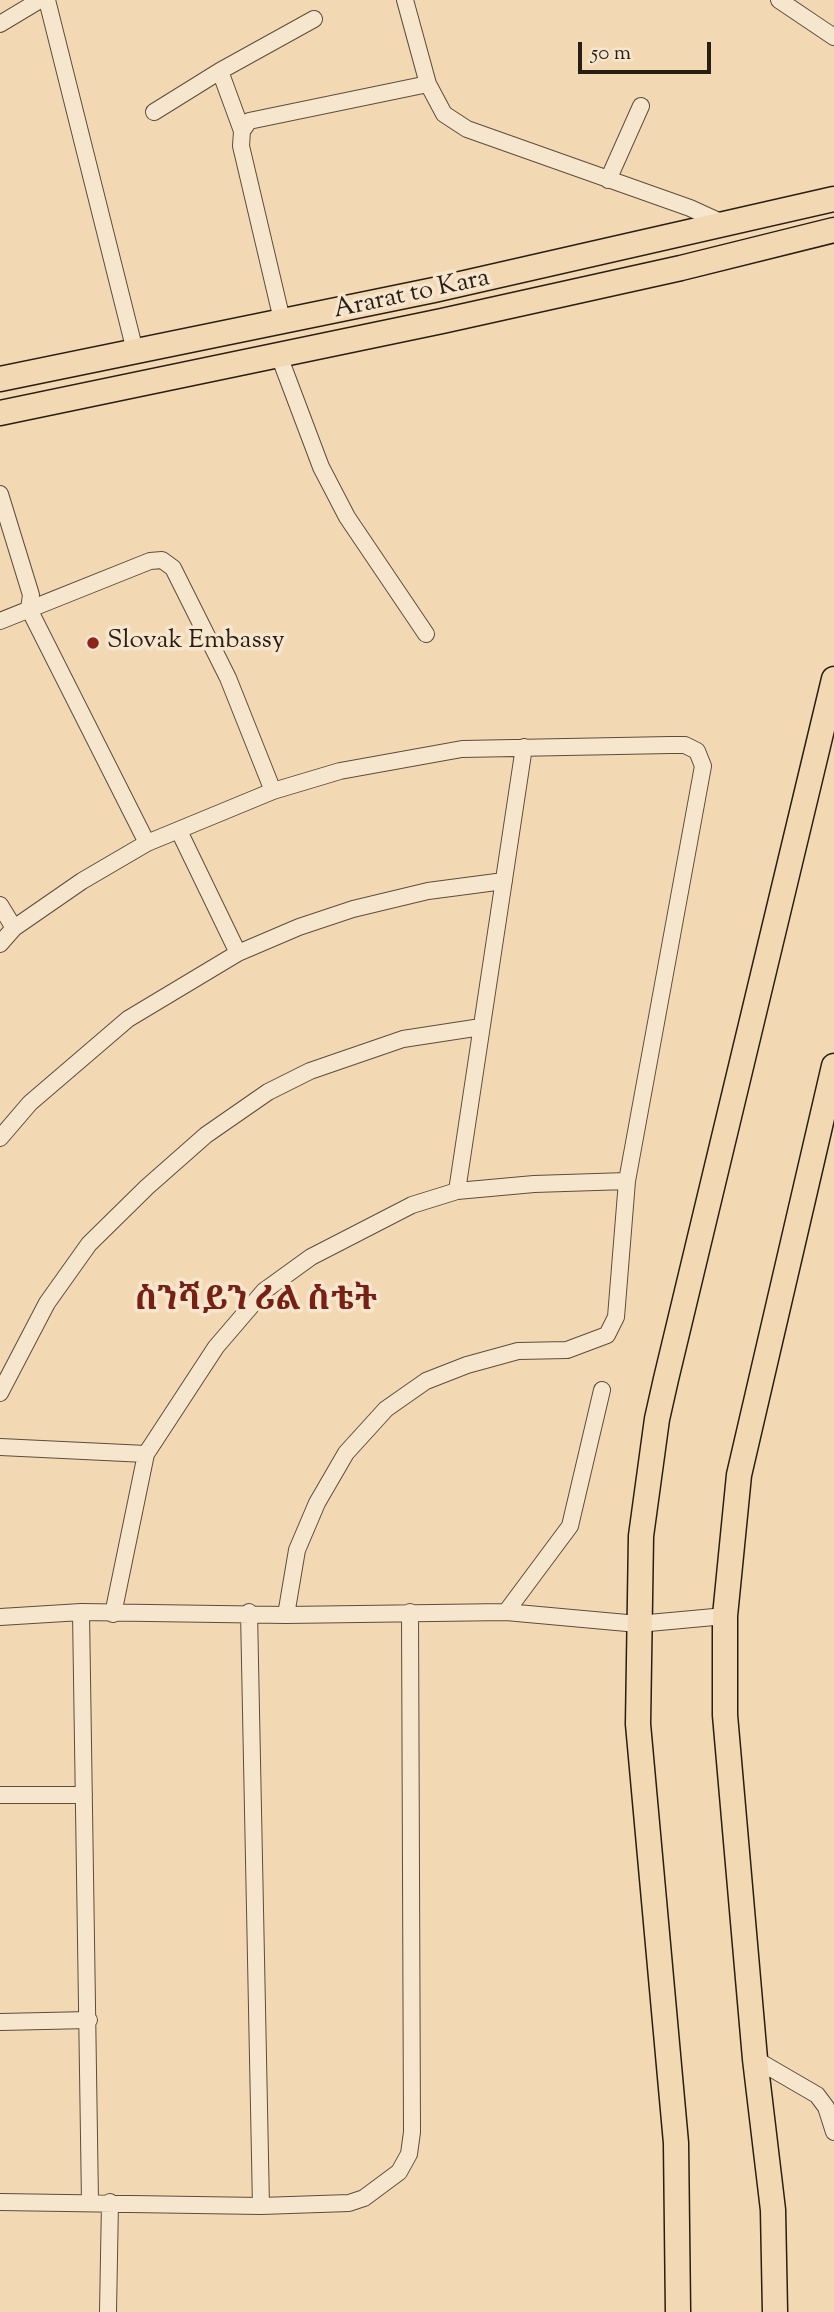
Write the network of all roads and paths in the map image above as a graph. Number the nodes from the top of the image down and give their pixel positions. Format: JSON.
{"nodes":[{"id":1,"x":40,"y":0,"type":"edge"},
{"id":2,"x":47,"y":0,"type":"edge"},
{"id":3,"x":405,"y":0,"type":"edge"},
{"id":4,"x":779,"y":0,"type":"edge"},
{"id":5,"x":314,"y":19,"type":"dead end"},
{"id":6,"x":0,"y":24,"type":"edge"},
{"id":7,"x":834,"y":37,"type":"edge"},
{"id":8,"x":220,"y":71,"type":"junction"},
{"id":9,"x":428,"y":84,"type":"junction"},
{"id":10,"x":640,"y":106,"type":"dead end"},
{"id":11,"x":154,"y":112,"type":"dead end"},
{"id":12,"x":242,"y":131,"type":"junction"},
{"id":13,"x":608,"y":180,"type":"junction"},
{"id":14,"x":834,"y":199,"type":"edge"},
{"id":15,"x":726,"y":225,"type":"junction"},
{"id":16,"x":834,"y":230,"type":"edge"},
{"id":17,"x":282,"y":320,"type":"junction"},
{"id":18,"x":213,"y":335,"type":"junction"},
{"id":19,"x":135,"y":351,"type":"junction"},
{"id":20,"x":278,"y":353,"type":"junction"},
{"id":21,"x":223,"y":366,"type":"junction"},
{"id":22,"x":0,"y":379,"type":"edge"},
{"id":23,"x":0,"y":412,"type":"edge"},
{"id":24,"x":0,"y":494,"type":"edge"},
{"id":25,"x":29,"y":609,"type":"junction"},
{"id":26,"x":0,"y":621,"type":"edge"},
{"id":27,"x":426,"y":634,"type":"dead end"},
{"id":28,"x":834,"y":679,"type":"edge"},
{"id":29,"x":524,"y":747,"type":"junction"},
{"id":30,"x":273,"y":791,"type":"junction"},
{"id":31,"x":179,"y":831,"type":"junction"},
{"id":32,"x":147,"y":843,"type":"junction"},
{"id":33,"x":503,"y":881,"type":"junction"},
{"id":34,"x":0,"y":905,"type":"edge"},
{"id":35,"x":14,"y":928,"type":"junction"},
{"id":36,"x":0,"y":944,"type":"edge"},
{"id":37,"x":238,"y":953,"type":"junction"},
{"id":38,"x":481,"y":1027,"type":"junction"},
{"id":39,"x":834,"y":1066,"type":"edge"},
{"id":40,"x":0,"y":1138,"type":"edge"},
{"id":41,"x":627,"y":1181,"type":"junction"},
{"id":42,"x":457,"y":1191,"type":"junction"},
{"id":43,"x":602,"y":1390,"type":"dead end"},
{"id":44,"x":0,"y":1393,"type":"edge"},
{"id":45,"x":0,"y":1447,"type":"edge"},
{"id":46,"x":146,"y":1454,"type":"junction"},
{"id":47,"x":81,"y":1612,"type":"junction"},
{"id":48,"x":249,"y":1612,"type":"junction"},
{"id":49,"x":410,"y":1612,"type":"junction"},
{"id":50,"x":506,"y":1612,"type":"junction"},
{"id":51,"x":113,"y":1614,"type":"junction"},
{"id":52,"x":286,"y":1615,"type":"junction"},
{"id":53,"x":725,"y":1616,"type":"junction"},
{"id":54,"x":0,"y":1617,"type":"edge"},
{"id":55,"x":638,"y":1625,"type":"junction"},
{"id":56,"x":0,"y":1795,"type":"edge"},
{"id":57,"x":84,"y":1795,"type":"junction"},
{"id":58,"x":89,"y":2020,"type":"junction"},
{"id":59,"x":0,"y":2022,"type":"edge"},
{"id":60,"x":755,"y":2059,"type":"junction"},
{"id":61,"x":830,"y":2105,"type":"edge"},
{"id":62,"x":834,"y":2132,"type":"edge"},
{"id":63,"x":0,"y":2202,"type":"edge"},
{"id":64,"x":90,"y":2202,"type":"junction"},
{"id":65,"x":110,"y":2202,"type":"junction"},
{"id":66,"x":261,"y":2206,"type":"junction"},
{"id":67,"x":108,"y":2312,"type":"edge"},
{"id":68,"x":678,"y":2312,"type":"edge"},
{"id":69,"x":775,"y":2312,"type":"edge"}],
"edges":[{"from":1,"to":6,"type":"street"},
{"from":2,"to":19,"type":"street"},
{"from":3,"to":9,"type":"street"},
{"from":4,"to":7,"type":"street"},
{"from":5,"to":8,"type":"street"},
{"from":8,"to":11,"type":"street"},
{"from":8,"to":12,"type":"street"},
{"from":9,"to":12,"type":"street"},
{"from":9,"to":13,"type":"street"},
{"from":10,"to":13,"type":"street"},
{"from":12,"to":17,"type":"street"},
{"from":13,"to":15,"type":"street"},
{"from":14,"to":15,"type":"main road","name":"Ararat to Kara"},
{"from":15,"to":17,"type":"main road","name":"Ararat to Kara"},
{"from":16,"to":20,"type":"main road","name":"Ararat to Kara"},
{"from":17,"to":18,"type":"main road","name":"Ararat to Kara"},
{"from":18,"to":19,"type":"main road","name":"Ararat to Kara"},
{"from":18,"to":21,"type":"main road"},
{"from":19,"to":22,"type":"main road","name":"Ararat to Kara"},
{"from":20,"to":21,"type":"main road","name":"Ararat to Kara"},
{"from":20,"to":27,"type":"street"},
{"from":21,"to":23,"type":"main road","name":"Ararat to Kara"},
{"from":24,"to":25,"type":"street"},
{"from":25,"to":26,"type":"street"},
{"from":25,"to":30,"type":"street"},
{"from":25,"to":32,"type":"street"},
{"from":28,"to":55,"type":"main road"},
{"from":29,"to":30,"type":"street"},
{"from":29,"to":33,"type":"street"},
{"from":29,"to":41,"type":"street"},
{"from":30,"to":31,"type":"street"},
{"from":31,"to":32,"type":"street"},
{"from":31,"to":37,"type":"street"},
{"from":32,"to":35,"type":"street"},
{"from":33,"to":37,"type":"street"},
{"from":33,"to":38,"type":"street"},
{"from":34,"to":35,"type":"street"},
{"from":35,"to":36,"type":"street"},
{"from":37,"to":40,"type":"street"},
{"from":38,"to":42,"type":"street"},
{"from":38,"to":44,"type":"street"},
{"from":39,"to":53,"type":"main road"},
{"from":41,"to":42,"type":"street"},
{"from":41,"to":52,"type":"street"},
{"from":42,"to":46,"type":"street"},
{"from":43,"to":50,"type":"street"},
{"from":45,"to":46,"type":"street"},
{"from":46,"to":51,"type":"street"},
{"from":47,"to":51,"type":"street"},
{"from":47,"to":54,"type":"street"},
{"from":47,"to":57,"type":"street"},
{"from":48,"to":51,"type":"street"},
{"from":48,"to":52,"type":"street"},
{"from":48,"to":66,"type":"street"},
{"from":49,"to":50,"type":"street"},
{"from":49,"to":52,"type":"street"},
{"from":49,"to":66,"type":"street"},
{"from":50,"to":55,"type":"street"},
{"from":53,"to":55,"type":"street"},
{"from":53,"to":60,"type":"main road"},
{"from":55,"to":68,"type":"main road"},
{"from":56,"to":57,"type":"street"},
{"from":57,"to":58,"type":"street"},
{"from":58,"to":59,"type":"street"},
{"from":58,"to":64,"type":"street"},
{"from":60,"to":61,"type":"street"},
{"from":60,"to":69,"type":"main road"},
{"from":61,"to":62,"type":"street"},
{"from":63,"to":64,"type":"street"},
{"from":64,"to":65,"type":"street"},
{"from":65,"to":66,"type":"street"},
{"from":65,"to":67,"type":"street"}]}
